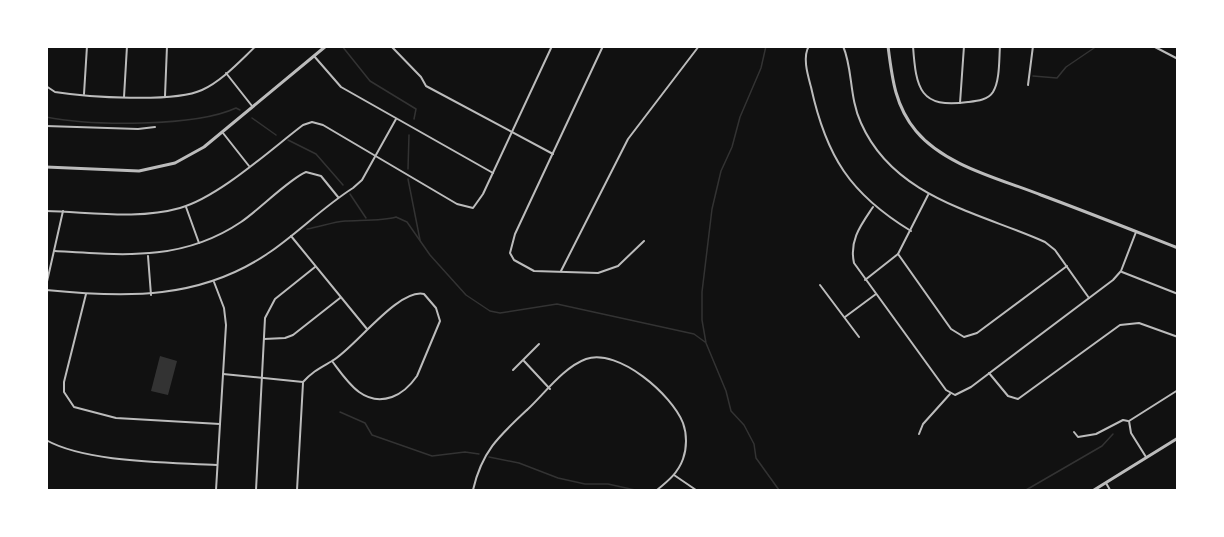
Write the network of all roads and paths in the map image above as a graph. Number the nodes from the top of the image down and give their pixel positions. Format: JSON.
{"nodes":[{"id":1,"x":47,"y":46,"type":"edge"},
{"id":2,"x":87,"y":46,"type":"edge"},
{"id":3,"x":127,"y":46,"type":"edge"},
{"id":4,"x":167,"y":46,"type":"edge"},
{"id":5,"x":256,"y":46,"type":"edge"},
{"id":6,"x":326,"y":46,"type":"edge"},
{"id":7,"x":391,"y":46,"type":"edge"},
{"id":8,"x":552,"y":46,"type":"edge"},
{"id":9,"x":603,"y":46,"type":"edge"},
{"id":10,"x":699,"y":46,"type":"edge"},
{"id":11,"x":809,"y":46,"type":"edge"},
{"id":12,"x":843,"y":46,"type":"edge"},
{"id":13,"x":888,"y":46,"type":"edge"},
{"id":14,"x":913,"y":46,"type":"edge"},
{"id":15,"x":964,"y":46,"type":"edge"},
{"id":16,"x":1000,"y":46,"type":"edge"},
{"id":17,"x":1033,"y":46,"type":"edge"},
{"id":18,"x":1037,"y":46,"type":"edge"},
{"id":19,"x":1052,"y":46,"type":"edge"},
{"id":20,"x":1153,"y":46,"type":"edge"},
{"id":21,"x":314,"y":56,"type":"junction"},
{"id":22,"x":1178,"y":59,"type":"edge"},
{"id":23,"x":46,"y":61,"type":"edge"},
{"id":24,"x":226,"y":73,"type":"junction"},
{"id":25,"x":1028,"y":85,"type":"dead end"},
{"id":26,"x":47,"y":88,"type":"edge"},
{"id":27,"x":84,"y":94,"type":"junction"},
{"id":28,"x":165,"y":96,"type":"junction"},
{"id":29,"x":124,"y":97,"type":"junction"},
{"id":30,"x":960,"y":103,"type":"junction"},
{"id":31,"x":252,"y":107,"type":"junction"},
{"id":32,"x":396,"y":119,"type":"junction"},
{"id":33,"x":46,"y":126,"type":"edge"},
{"id":34,"x":155,"y":127,"type":"dead end"},
{"id":35,"x":222,"y":132,"type":"junction"},
{"id":36,"x":512,"y":133,"type":"junction"},
{"id":37,"x":554,"y":154,"type":"junction"},
{"id":38,"x":375,"y":158,"type":"junction"},
{"id":39,"x":46,"y":166,"type":"edge"},
{"id":40,"x":249,"y":166,"type":"junction"},
{"id":41,"x":493,"y":173,"type":"junction"},
{"id":42,"x":928,"y":194,"type":"junction"},
{"id":43,"x":339,"y":198,"type":"junction"},
{"id":44,"x":186,"y":207,"type":"junction"},
{"id":45,"x":873,"y":207,"type":"junction"},
{"id":46,"x":46,"y":211,"type":"edge"},
{"id":47,"x":63,"y":212,"type":"junction"},
{"id":48,"x":910,"y":231,"type":"junction"},
{"id":49,"x":1136,"y":232,"type":"junction"},
{"id":50,"x":291,"y":236,"type":"junction"},
{"id":51,"x":644,"y":241,"type":"dead end"},
{"id":52,"x":199,"y":243,"type":"junction"},
{"id":53,"x":1178,"y":248,"type":"edge"},
{"id":54,"x":55,"y":251,"type":"junction"},
{"id":55,"x":898,"y":254,"type":"junction"},
{"id":56,"x":148,"y":255,"type":"junction"},
{"id":57,"x":1067,"y":266,"type":"junction"},
{"id":58,"x":315,"y":267,"type":"junction"},
{"id":59,"x":561,"y":271,"type":"junction"},
{"id":60,"x":1121,"y":271,"type":"junction"},
{"id":61,"x":865,"y":279,"type":"junction"},
{"id":62,"x":214,"y":282,"type":"junction"},
{"id":63,"x":820,"y":285,"type":"dead end"},
{"id":64,"x":46,"y":286,"type":"edge"},
{"id":65,"x":46,"y":290,"type":"edge"},
{"id":66,"x":86,"y":294,"type":"junction"},
{"id":67,"x":876,"y":294,"type":"junction"},
{"id":68,"x":1178,"y":294,"type":"edge"},
{"id":69,"x":151,"y":295,"type":"junction"},
{"id":70,"x":340,"y":298,"type":"junction"},
{"id":71,"x":1089,"y":298,"type":"junction"},
{"id":72,"x":845,"y":317,"type":"junction"},
{"id":73,"x":367,"y":329,"type":"junction"},
{"id":74,"x":1178,"y":337,"type":"edge"},
{"id":75,"x":859,"y":338,"type":"dead end"},
{"id":76,"x":264,"y":339,"type":"junction"},
{"id":77,"x":539,"y":344,"type":"dead end"},
{"id":78,"x":524,"y":361,"type":"junction"},
{"id":79,"x":332,"y":362,"type":"junction"},
{"id":80,"x":513,"y":370,"type":"dead end"},
{"id":81,"x":223,"y":374,"type":"junction"},
{"id":82,"x":989,"y":374,"type":"junction"},
{"id":83,"x":262,"y":378,"type":"junction"},
{"id":84,"x":303,"y":382,"type":"junction"},
{"id":85,"x":550,"y":389,"type":"junction"},
{"id":86,"x":1178,"y":390,"type":"edge"},
{"id":87,"x":950,"y":394,"type":"junction"},
{"id":88,"x":1129,"y":421,"type":"junction"},
{"id":89,"x":220,"y":424,"type":"junction"},
{"id":90,"x":1074,"y":432,"type":"dead end"},
{"id":91,"x":919,"y":434,"type":"dead end"},
{"id":92,"x":1178,"y":438,"type":"edge"},
{"id":93,"x":46,"y":440,"type":"edge"},
{"id":94,"x":1147,"y":458,"type":"junction"},
{"id":95,"x":217,"y":465,"type":"junction"},
{"id":96,"x":674,"y":475,"type":"junction"},
{"id":97,"x":1106,"y":483,"type":"junction"},
{"id":98,"x":216,"y":490,"type":"edge"},
{"id":99,"x":256,"y":490,"type":"edge"},
{"id":100,"x":297,"y":490,"type":"edge"},
{"id":101,"x":473,"y":490,"type":"edge"},
{"id":102,"x":657,"y":490,"type":"edge"},
{"id":103,"x":696,"y":490,"type":"edge"},
{"id":104,"x":1094,"y":490,"type":"edge"},
{"id":105,"x":1110,"y":490,"type":"edge"}],
"edges":[{"from":1,"to":23,"type":"street"},
{"from":2,"to":27,"type":"street"},
{"from":3,"to":29,"type":"street"},
{"from":4,"to":28,"type":"street"},
{"from":5,"to":24,"type":"street"},
{"from":6,"to":21,"type":"street"},
{"from":7,"to":36,"type":"street"},
{"from":8,"to":36,"type":"street"},
{"from":9,"to":37,"type":"street"},
{"from":10,"to":59,"type":"street"},
{"from":11,"to":45,"type":"street"},
{"from":12,"to":42,"type":"street"},
{"from":13,"to":49,"type":"street"},
{"from":14,"to":30,"type":"street"},
{"from":15,"to":30,"type":"street"},
{"from":16,"to":30,"type":"street"},
{"from":17,"to":25,"type":"street"},
{"from":18,"to":19,"type":"street"},
{"from":20,"to":22,"type":"street"},
{"from":21,"to":31,"type":"street"},
{"from":21,"to":32,"type":"street"},
{"from":24,"to":28,"type":"street"},
{"from":24,"to":31,"type":"street"},
{"from":26,"to":27,"type":"street"},
{"from":27,"to":29,"type":"street"},
{"from":28,"to":29,"type":"street"},
{"from":31,"to":35,"type":"street"},
{"from":32,"to":38,"type":"street"},
{"from":32,"to":41,"type":"street"},
{"from":33,"to":34,"type":"street"},
{"from":35,"to":39,"type":"street"},
{"from":35,"to":40,"type":"street"},
{"from":36,"to":37,"type":"street"},
{"from":36,"to":41,"type":"street"},
{"from":37,"to":59,"type":"street"},
{"from":38,"to":40,"type":"street"},
{"from":38,"to":41,"type":"street"},
{"from":38,"to":43,"type":"street"},
{"from":40,"to":44,"type":"street"},
{"from":42,"to":48,"type":"street"},
{"from":42,"to":57,"type":"street"},
{"from":43,"to":50,"type":"street"},
{"from":43,"to":52,"type":"street"},
{"from":44,"to":47,"type":"street"},
{"from":44,"to":52,"type":"street"},
{"from":45,"to":48,"type":"street"},
{"from":45,"to":61,"type":"street"},
{"from":46,"to":47,"type":"street"},
{"from":47,"to":54,"type":"street"},
{"from":48,"to":55,"type":"street"},
{"from":49,"to":53,"type":"street"},
{"from":49,"to":60,"type":"street"},
{"from":50,"to":58,"type":"street"},
{"from":50,"to":62,"type":"street"},
{"from":51,"to":59,"type":"street"},
{"from":52,"to":56,"type":"street"},
{"from":54,"to":56,"type":"street"},
{"from":54,"to":64,"type":"street"},
{"from":55,"to":57,"type":"street"},
{"from":55,"to":61,"type":"street"},
{"from":56,"to":69,"type":"street"},
{"from":57,"to":71,"type":"street"},
{"from":58,"to":70,"type":"street"},
{"from":58,"to":76,"type":"street"},
{"from":60,"to":68,"type":"street"},
{"from":60,"to":71,"type":"street"},
{"from":61,"to":67,"type":"street"},
{"from":62,"to":69,"type":"street"},
{"from":62,"to":81,"type":"street"},
{"from":63,"to":72,"type":"street"},
{"from":65,"to":66,"type":"street"},
{"from":66,"to":69,"type":"street"},
{"from":66,"to":89,"type":"street"},
{"from":67,"to":72,"type":"street"},
{"from":67,"to":87,"type":"street"},
{"from":70,"to":73,"type":"street"},
{"from":70,"to":76,"type":"street"},
{"from":71,"to":82,"type":"street"},
{"from":72,"to":75,"type":"street"},
{"from":73,"to":79,"type":"street"},
{"from":73,"to":79,"type":"street"},
{"from":74,"to":82,"type":"street"},
{"from":76,"to":83,"type":"street"},
{"from":77,"to":78,"type":"street"},
{"from":78,"to":80,"type":"street"},
{"from":78,"to":85,"type":"street"},
{"from":79,"to":84,"type":"street"},
{"from":81,"to":83,"type":"street"},
{"from":81,"to":89,"type":"street"},
{"from":82,"to":87,"type":"street"},
{"from":83,"to":84,"type":"street"},
{"from":83,"to":99,"type":"street"},
{"from":84,"to":100,"type":"street"},
{"from":85,"to":96,"type":"street"},
{"from":85,"to":101,"type":"street"},
{"from":86,"to":88,"type":"street"},
{"from":87,"to":91,"type":"street"},
{"from":88,"to":90,"type":"street"},
{"from":88,"to":94,"type":"street"},
{"from":89,"to":95,"type":"street"},
{"from":92,"to":94,"type":"street"},
{"from":93,"to":95,"type":"street"},
{"from":94,"to":97,"type":"street"},
{"from":95,"to":98,"type":"street"},
{"from":96,"to":102,"type":"street"},
{"from":96,"to":103,"type":"street"},
{"from":97,"to":104,"type":"street"},
{"from":97,"to":105,"type":"street"}]}
